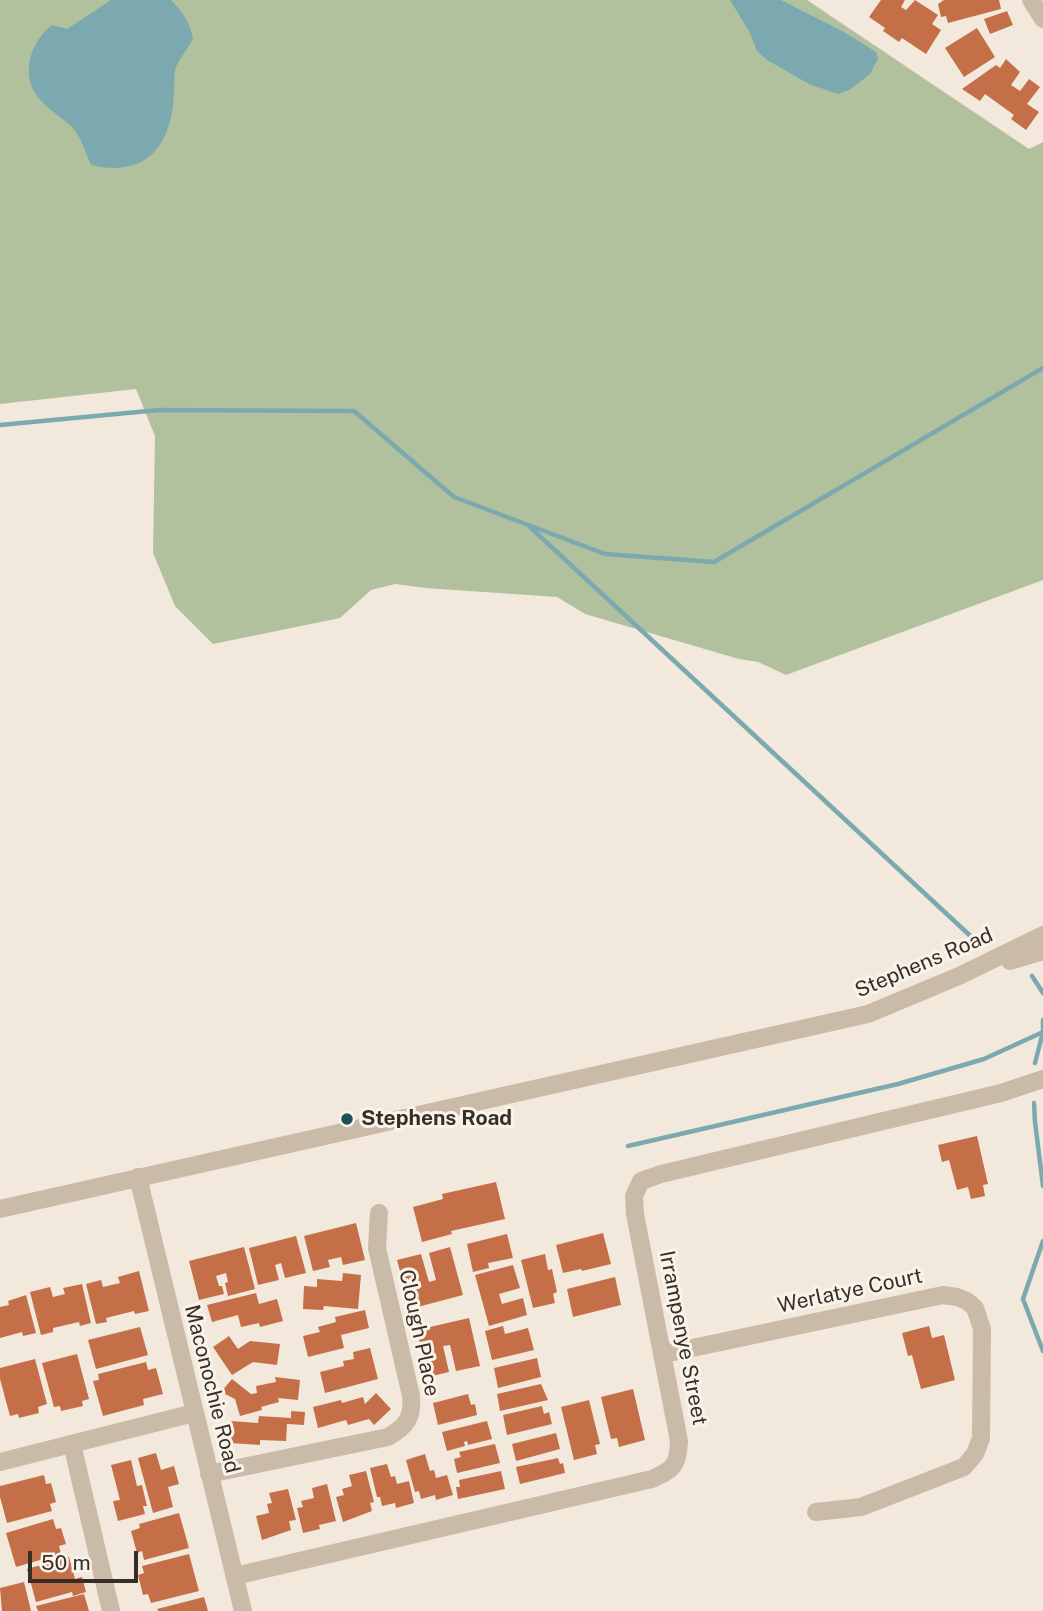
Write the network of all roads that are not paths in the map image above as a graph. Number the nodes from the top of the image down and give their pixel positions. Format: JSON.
{"nodes":[{"id":1,"x":1031,"y":0,"type":"edge"},
{"id":2,"x":1043,"y":19,"type":"edge"},
{"id":3,"x":1043,"y":935,"type":"edge"},
{"id":4,"x":1043,"y":951,"type":"edge"},
{"id":5,"x":959,"y":976,"type":"junction"},
{"id":6,"x":1043,"y":1079,"type":"edge"},
{"id":7,"x":138,"y":1177,"type":"junction"},
{"id":8,"x":0,"y":1209,"type":"edge"},
{"id":9,"x":379,"y":1213,"type":"dead end"},
{"id":10,"x":664,"y":1354,"type":"junction"},
{"id":11,"x":194,"y":1413,"type":"junction"},
{"id":12,"x":72,"y":1444,"type":"junction"},
{"id":13,"x":0,"y":1462,"type":"edge"},
{"id":14,"x":209,"y":1474,"type":"junction"},
{"id":15,"x":816,"y":1512,"type":"dead end"},
{"id":16,"x":235,"y":1576,"type":"junction"},
{"id":17,"x":111,"y":1611,"type":"edge"},
{"id":18,"x":243,"y":1611,"type":"edge"}],
"edges":[{"from":1,"to":2,"type":"street"},
{"from":3,"to":5,"type":"street","name":"Stephens Road"},
{"from":4,"to":5,"type":"street"},
{"from":5,"to":7,"type":"street","name":"Stephens Road"},
{"from":6,"to":10,"type":"street","name":"Irrampenye Street"},
{"from":7,"to":8,"type":"street","name":"Stephens Road"},
{"from":7,"to":11,"type":"street","name":"Maconochie Road"},
{"from":9,"to":14,"type":"street","name":"Clough Place"},
{"from":10,"to":15,"type":"street","name":"Werlatye Court"},
{"from":10,"to":16,"type":"street","name":"Irrampenye Street"},
{"from":11,"to":12,"type":"street"},
{"from":11,"to":14,"type":"street","name":"Maconochie Road"},
{"from":12,"to":13,"type":"street"},
{"from":12,"to":17,"type":"street"},
{"from":14,"to":16,"type":"street","name":"Maconochie Road"},
{"from":16,"to":18,"type":"street","name":"Maconochie Road"}]}
